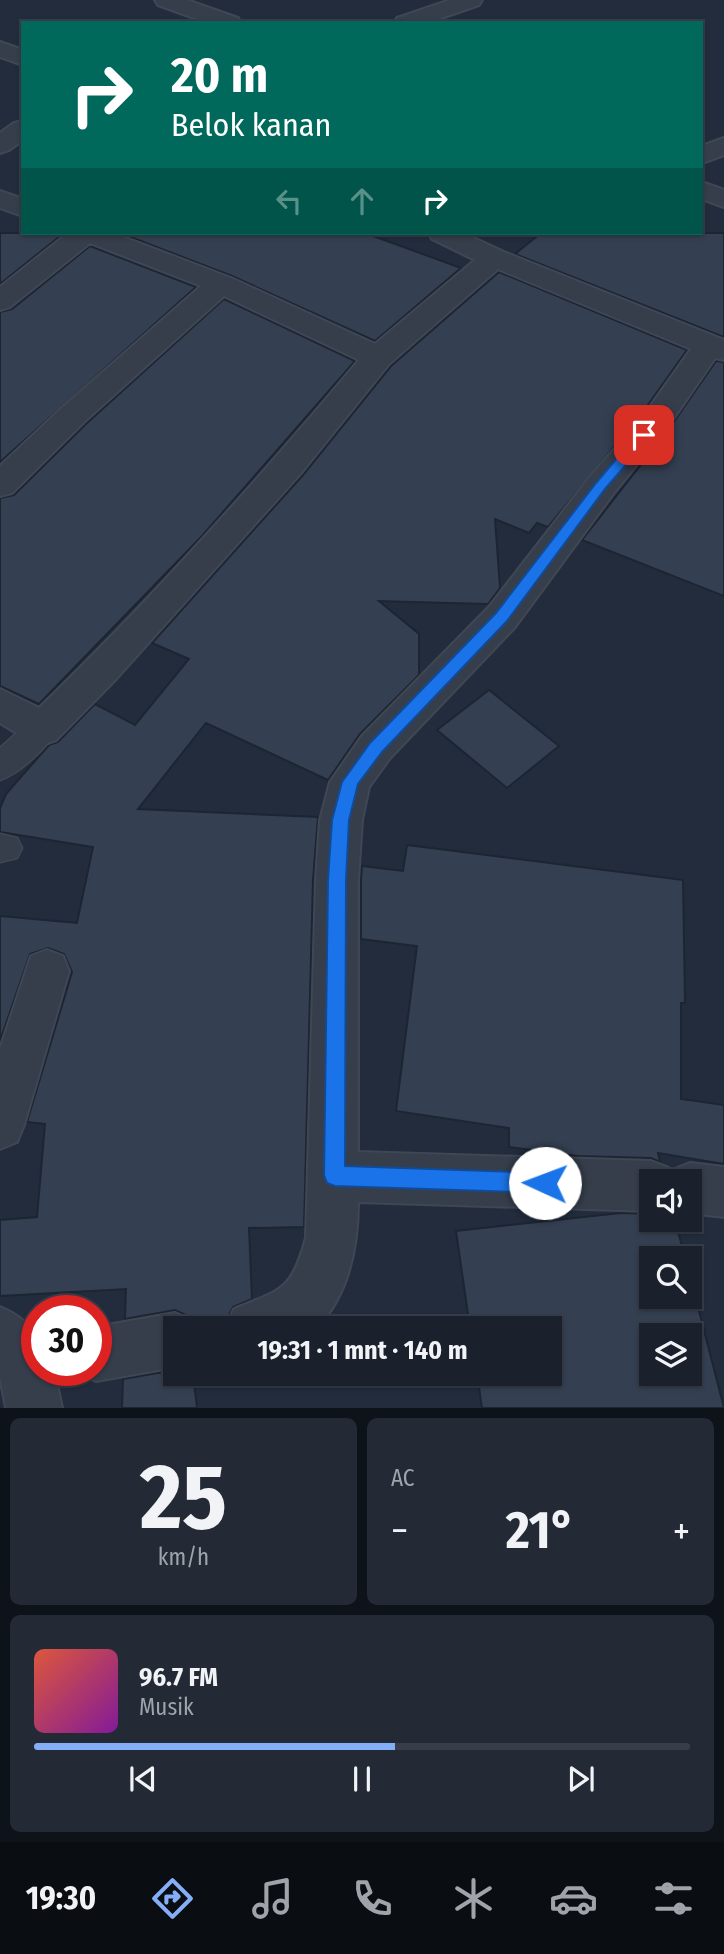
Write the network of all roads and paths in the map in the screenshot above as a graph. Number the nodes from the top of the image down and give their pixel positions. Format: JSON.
{"nodes":[{"id":1,"x":166,"y":0,"type":"edge"},
{"id":2,"x":396,"y":0,"type":"edge"},
{"id":3,"x":471,"y":0,"type":"edge"},
{"id":4,"x":430,"y":14,"type":"junction"},
{"id":5,"x":224,"y":21,"type":"edge"},
{"id":6,"x":411,"y":21,"type":"edge"},
{"id":7,"x":0,"y":48,"type":"edge"},
{"id":8,"x":21,"y":57,"type":"edge"},
{"id":9,"x":21,"y":129,"type":"edge"},
{"id":10,"x":0,"y":145,"type":"edge"},
{"id":11,"x":724,"y":146,"type":"edge"},
{"id":12,"x":703,"y":155,"type":"edge"},
{"id":13,"x":703,"y":190,"type":"edge"},
{"id":14,"x":0,"y":199,"type":"edge"},
{"id":15,"x":724,"y":199,"type":"edge"},
{"id":16,"x":21,"y":207,"type":"edge"},
{"id":17,"x":84,"y":235,"type":"edge"},
{"id":18,"x":92,"y":235,"type":"edge"},
{"id":19,"x":450,"y":235,"type":"edge"},
{"id":20,"x":494,"y":246,"type":"edge"},
{"id":21,"x":221,"y":284,"type":"junction"},
{"id":22,"x":0,"y":301,"type":"edge"},
{"id":23,"x":717,"y":348,"type":"edge"},
{"id":24,"x":378,"y":357,"type":"junction"},
{"id":25,"x":0,"y":485,"type":"edge"},
{"id":26,"x":0,"y":704,"type":"edge"},
{"id":27,"x":42,"y":729,"type":"junction"},
{"id":28,"x":0,"y":767,"type":"edge"},
{"id":29,"x":47,"y":971,"type":"dead end"},
{"id":30,"x":0,"y":1125,"type":"edge"},
{"id":31,"x":335,"y":1175,"type":"junction"},
{"id":32,"x":639,"y":1186,"type":"edge"},
{"id":33,"x":702,"y":1189,"type":"edge"},
{"id":34,"x":724,"y":1192,"type":"edge"},
{"id":35,"x":286,"y":1316,"type":"edge"},
{"id":36,"x":163,"y":1342,"type":"edge"},
{"id":37,"x":112,"y":1351,"type":"edge"}],
"edges":[{"from":1,"to":5,"type":"street"},
{"from":2,"to":4,"type":"street"},
{"from":3,"to":4,"type":"street"},
{"from":4,"to":6,"type":"street"},
{"from":7,"to":8,"type":"street"},
{"from":9,"to":10,"type":"street"},
{"from":11,"to":12,"type":"street"},
{"from":13,"to":15,"type":"street"},
{"from":14,"to":16,"type":"street"},
{"from":17,"to":22,"type":"street"},
{"from":18,"to":21,"type":"street"},
{"from":19,"to":20,"type":"street"},
{"from":20,"to":23,"type":"street"},
{"from":20,"to":24,"type":"street"},
{"from":21,"to":24,"type":"street"},
{"from":21,"to":25,"type":"street"},
{"from":23,"to":31,"type":"street"},
{"from":24,"to":27,"type":"street"},
{"from":26,"to":27,"type":"street"},
{"from":27,"to":28,"type":"lane"},
{"from":29,"to":30,"type":"street"},
{"from":31,"to":32,"type":"street"},
{"from":31,"to":35,"type":"street"},
{"from":33,"to":34,"type":"street"},
{"from":36,"to":37,"type":"street"}]}
